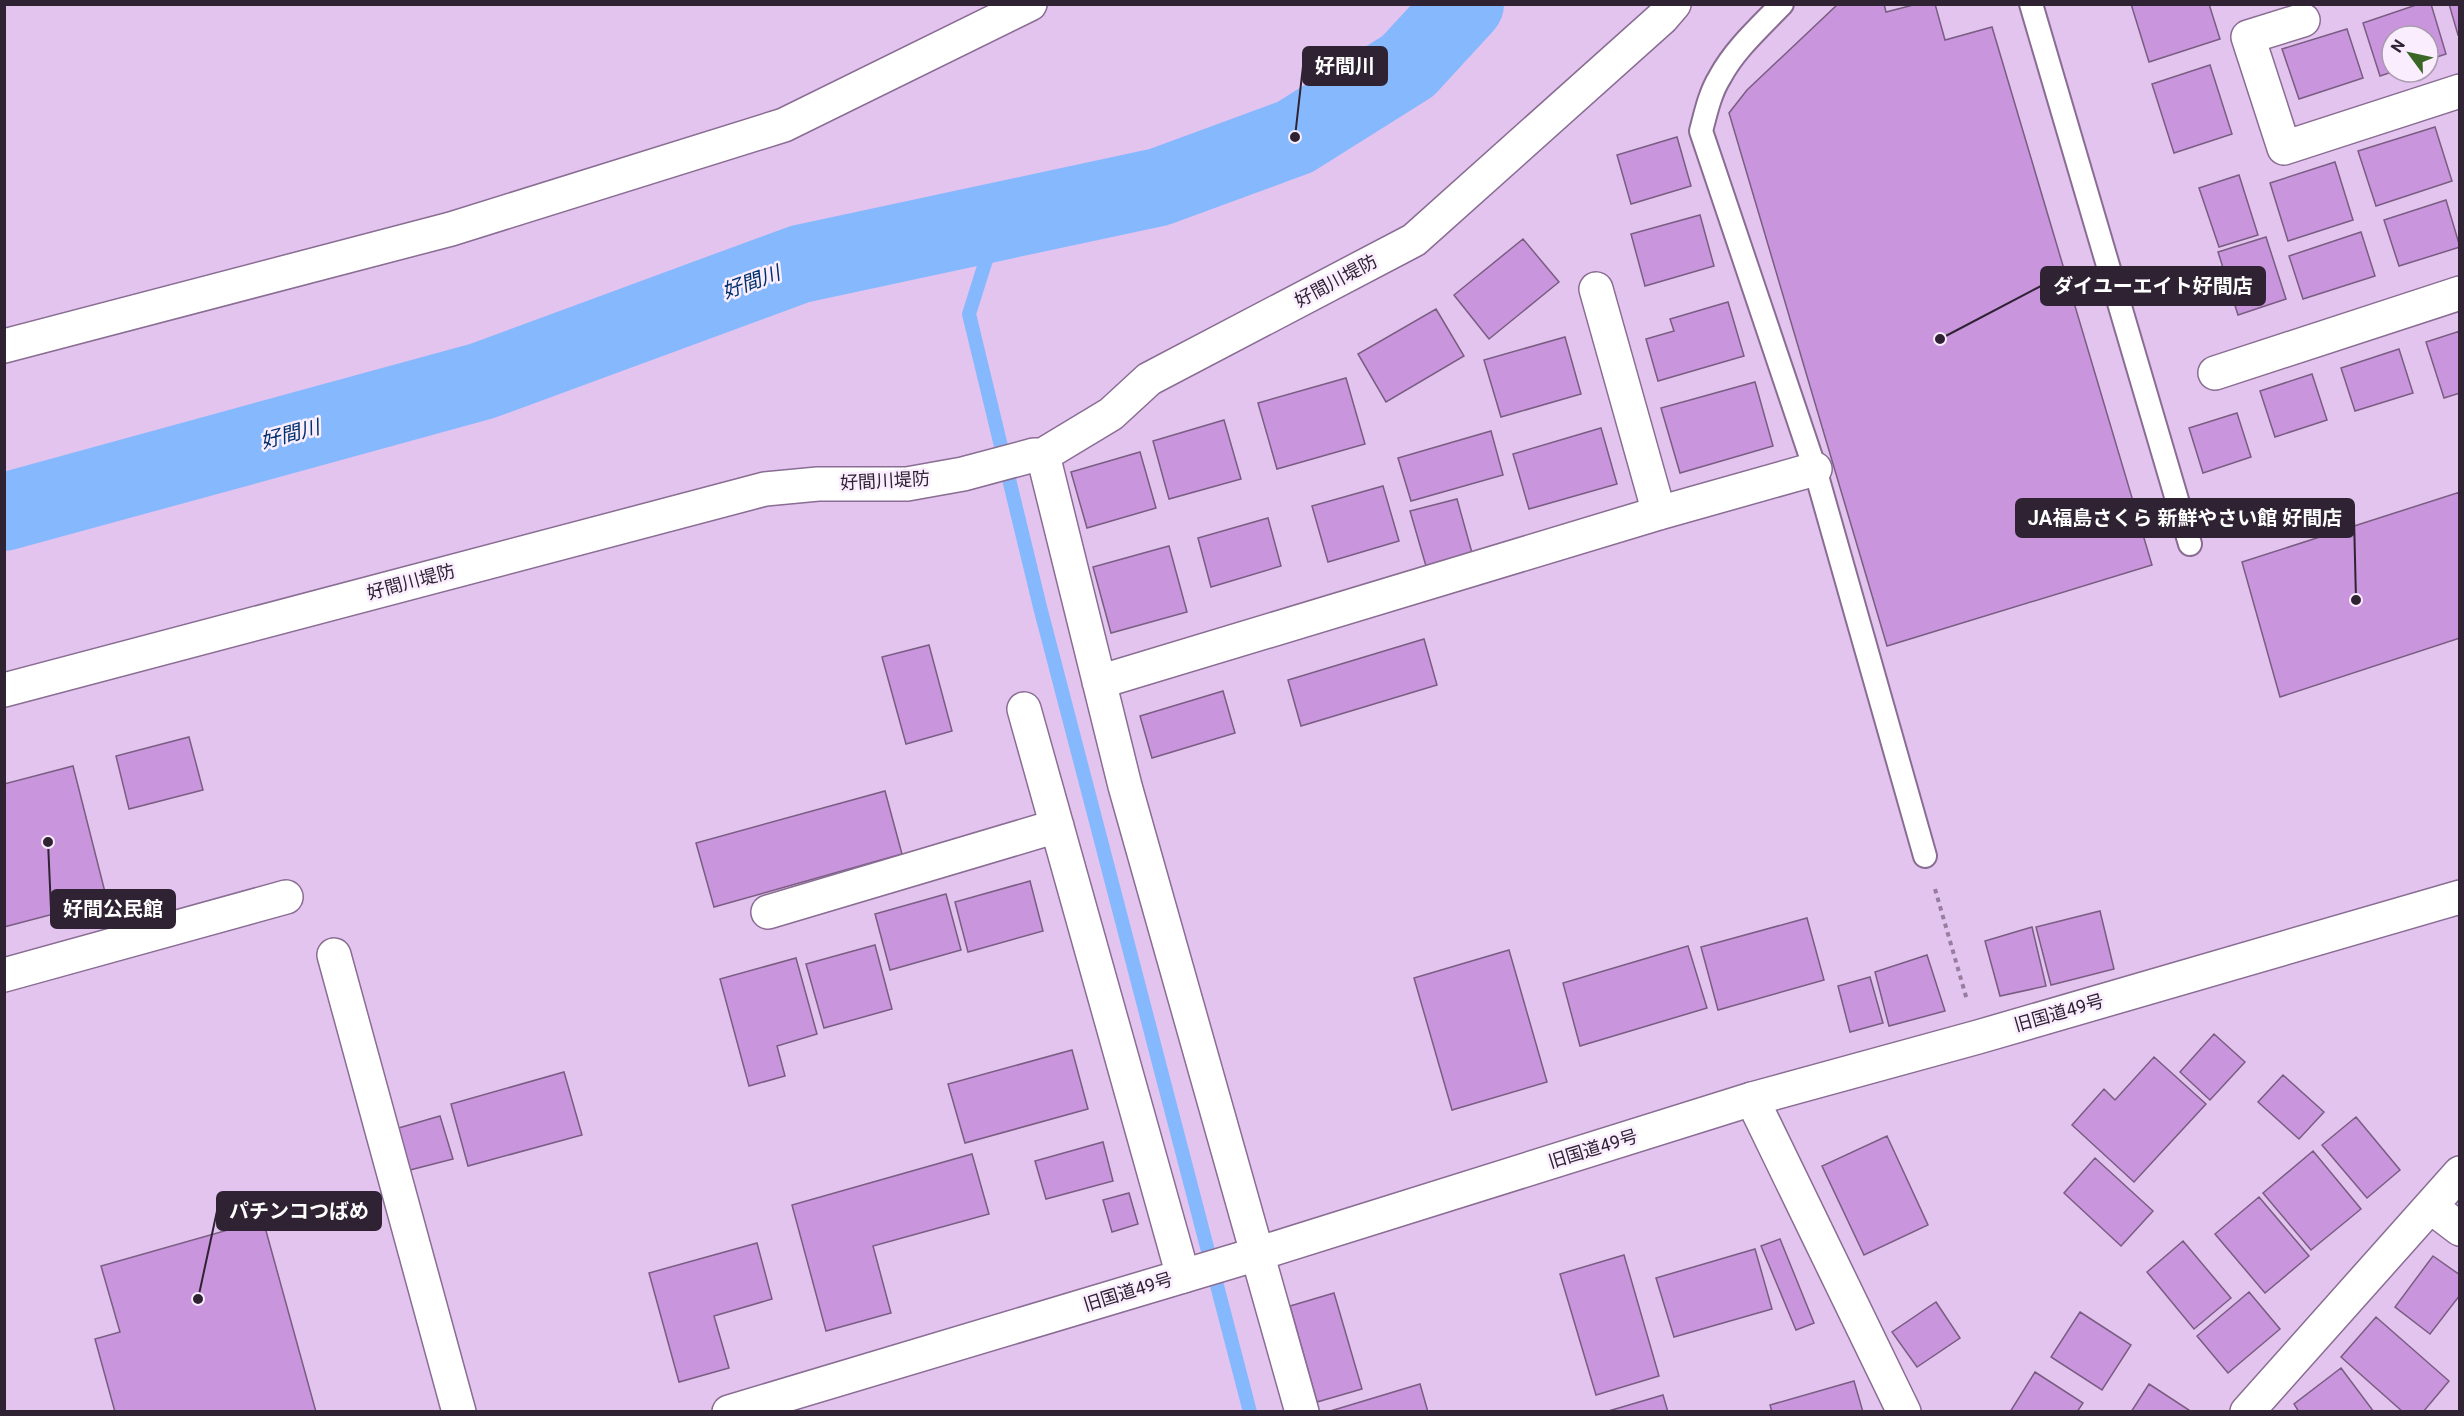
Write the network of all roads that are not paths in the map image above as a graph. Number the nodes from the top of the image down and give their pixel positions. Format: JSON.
{"nodes":[{"id":1,"x":1030,"y":4,"type":"edge"},
{"id":2,"x":1674,"y":4,"type":"edge"},
{"id":3,"x":1782,"y":4,"type":"edge"},
{"id":4,"x":2031,"y":4,"type":"edge"},
{"id":5,"x":2303,"y":20,"type":"dead end"},
{"id":6,"x":2460,"y":91,"type":"edge"},
{"id":7,"x":1596,"y":289,"type":"dead end"},
{"id":8,"x":2460,"y":293,"type":"edge"},
{"id":9,"x":4,"y":346,"type":"edge"},
{"id":10,"x":2215,"y":372,"type":"dead end"},
{"id":11,"x":1039,"y":455,"type":"junction"},
{"id":12,"x":1815,"y":469,"type":"junction"},
{"id":13,"x":1659,"y":513,"type":"junction"},
{"id":14,"x":2190,"y":543,"type":"dead end"},
{"id":15,"x":1099,"y":682,"type":"junction"},
{"id":16,"x":4,"y":690,"type":"edge"},
{"id":17,"x":1024,"y":709,"type":"dead end"},
{"id":18,"x":1057,"y":826,"type":"junction"},
{"id":19,"x":1925,"y":856,"type":"road end"},
{"id":20,"x":286,"y":897,"type":"dead end"},
{"id":21,"x":2460,"y":897,"type":"edge"},
{"id":22,"x":768,"y":912,"type":"dead end"},
{"id":23,"x":334,"y":955,"type":"dead end"},
{"id":24,"x":4,"y":975,"type":"edge"},
{"id":25,"x":1752,"y":1099,"type":"junction"},
{"id":26,"x":2460,"y":1173,"type":"edge"},
{"id":27,"x":2431,"y":1207,"type":"junction"},
{"id":28,"x":2460,"y":1229,"type":"edge"},
{"id":29,"x":1251,"y":1255,"type":"junction"},
{"id":30,"x":1189,"y":1274,"type":"junction"},
{"id":31,"x":459,"y":1412,"type":"edge"},
{"id":32,"x":729,"y":1412,"type":"edge"},
{"id":33,"x":1302,"y":1412,"type":"edge"},
{"id":34,"x":1904,"y":1412,"type":"edge"},
{"id":35,"x":2247,"y":1412,"type":"edge"}],
"edges":[{"from":1,"to":9,"type":"street"},
{"from":2,"to":11,"type":"street","name":"好間川堤防"},
{"from":3,"to":12,"type":"lane"},
{"from":4,"to":14,"type":"lane"},
{"from":5,"to":6,"type":"street"},
{"from":7,"to":13,"type":"street"},
{"from":8,"to":10,"type":"street"},
{"from":11,"to":15,"type":"street"},
{"from":11,"to":16,"type":"street","name":"好間川堤防"},
{"from":12,"to":13,"type":"street"},
{"from":12,"to":19,"type":"lane"},
{"from":13,"to":15,"type":"street"},
{"from":15,"to":29,"type":"street"},
{"from":17,"to":18,"type":"street"},
{"from":18,"to":22,"type":"street"},
{"from":18,"to":30,"type":"street"},
{"from":20,"to":24,"type":"street"},
{"from":21,"to":25,"type":"street","name":"旧国道49号"},
{"from":23,"to":31,"type":"street"},
{"from":25,"to":29,"type":"street","name":"旧国道49号"},
{"from":25,"to":34,"type":"street"},
{"from":26,"to":27,"type":"street"},
{"from":27,"to":28,"type":"street"},
{"from":27,"to":35,"type":"street"},
{"from":29,"to":30,"type":"street","name":"旧国道49号"},
{"from":29,"to":33,"type":"street"},
{"from":30,"to":32,"type":"street","name":"旧国道49号"}]}
